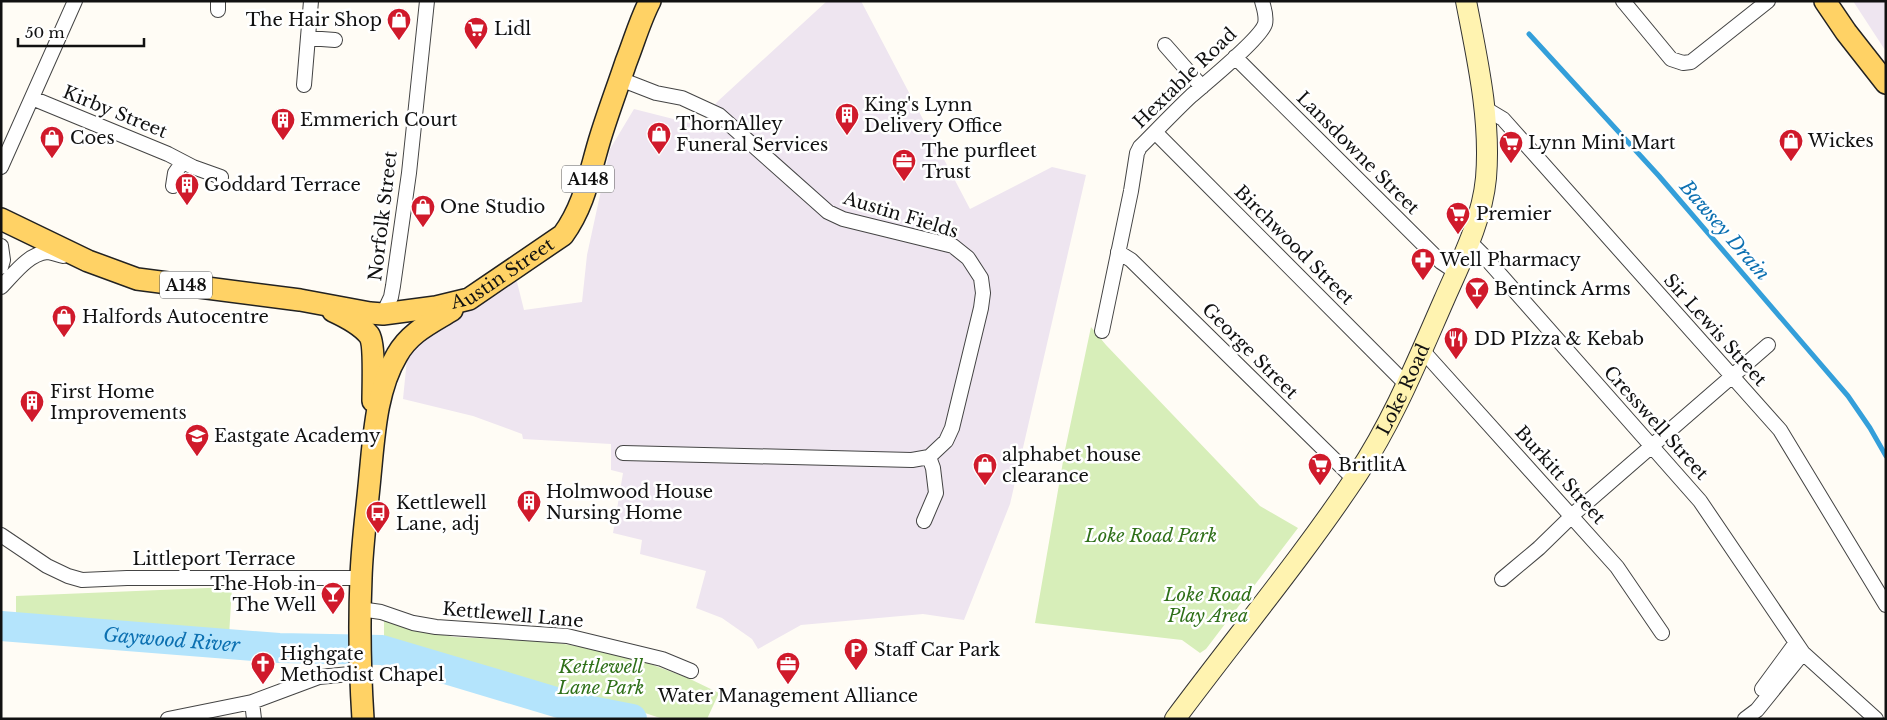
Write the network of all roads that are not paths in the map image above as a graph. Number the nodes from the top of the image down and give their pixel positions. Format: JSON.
{"nodes":[{"id":1,"x":75,"y":1,"type":"edge"},
{"id":2,"x":311,"y":1,"type":"edge"},
{"id":3,"x":427,"y":1,"type":"edge"},
{"id":4,"x":1262,"y":1,"type":"edge"},
{"id":5,"x":1466,"y":1,"type":"edge"},
{"id":6,"x":1479,"y":1,"type":"edge"},
{"id":7,"x":1624,"y":1,"type":"edge"},
{"id":8,"x":1768,"y":1,"type":"edge"},
{"id":9,"x":1825,"y":1,"type":"edge"},
{"id":10,"x":646,"y":5,"type":"edge"},
{"id":11,"x":308,"y":38,"type":"junction"},
{"id":12,"x":334,"y":40,"type":"dead end"},
{"id":13,"x":1165,"y":45,"type":"dead end"},
{"id":14,"x":1235,"y":57,"type":"junction"},
{"id":15,"x":1478,"y":63,"type":"junction"},
{"id":16,"x":620,"y":79,"type":"junction"},
{"id":17,"x":1886,"y":83,"type":"edge"},
{"id":18,"x":304,"y":85,"type":"dead end"},
{"id":19,"x":1202,"y":87,"type":"junction"},
{"id":20,"x":32,"y":98,"type":"junction"},
{"id":21,"x":1483,"y":107,"type":"junction"},
{"id":22,"x":1155,"y":132,"type":"junction"},
{"id":23,"x":182,"y":163,"type":"junction"},
{"id":24,"x":1,"y":167,"type":"edge"},
{"id":25,"x":221,"y":178,"type":"dead end"},
{"id":26,"x":172,"y":186,"type":"dead end"},
{"id":27,"x":1,"y":219,"type":"edge"},
{"id":28,"x":1469,"y":242,"type":"junction"},
{"id":29,"x":1,"y":246,"type":"edge"},
{"id":30,"x":1118,"y":252,"type":"junction"},
{"id":31,"x":88,"y":261,"type":"junction"},
{"id":32,"x":1,"y":267,"type":"edge"},
{"id":33,"x":1456,"y":272,"type":"junction"},
{"id":34,"x":1,"y":287,"type":"edge"},
{"id":35,"x":469,"y":299,"type":"junction"},
{"id":36,"x":317,"y":303,"type":"junction"},
{"id":37,"x":382,"y":314,"type":"junction"},
{"id":38,"x":1102,"y":332,"type":"dead end"},
{"id":39,"x":1768,"y":345,"type":"dead end"},
{"id":40,"x":1422,"y":350,"type":"junction"},
{"id":41,"x":1732,"y":376,"type":"junction"},
{"id":42,"x":1406,"y":384,"type":"junction"},
{"id":43,"x":374,"y":439,"type":"junction"},
{"id":44,"x":1652,"y":446,"type":"junction"},
{"id":45,"x":623,"y":453,"type":"dead end"},
{"id":46,"x":929,"y":457,"type":"junction"},
{"id":47,"x":1354,"y":479,"type":"junction"},
{"id":48,"x":1572,"y":516,"type":"junction"},
{"id":49,"x":924,"y":522,"type":"dead end"},
{"id":50,"x":1,"y":535,"type":"edge"},
{"id":51,"x":361,"y":578,"type":"junction"},
{"id":52,"x":1502,"y":579,"type":"dead end"},
{"id":53,"x":1886,"y":605,"type":"edge"},
{"id":54,"x":360,"y":609,"type":"junction"},
{"id":55,"x":1662,"y":633,"type":"dead end"},
{"id":56,"x":1799,"y":649,"type":"junction"},
{"id":57,"x":691,"y":671,"type":"dead end"},
{"id":58,"x":360,"y":673,"type":"junction"},
{"id":59,"x":1762,"y":689,"type":"dead end"},
{"id":60,"x":252,"y":702,"type":"junction"},
{"id":61,"x":168,"y":719,"type":"edge"},
{"id":62,"x":254,"y":719,"type":"edge"},
{"id":63,"x":363,"y":719,"type":"edge"},
{"id":64,"x":1176,"y":719,"type":"edge"},
{"id":65,"x":1745,"y":719,"type":"edge"},
{"id":66,"x":1876,"y":719,"type":"edge"}],
"edges":[{"from":1,"to":20,"type":"street"},
{"from":2,"to":11,"type":"street"},
{"from":3,"to":37,"type":"street","name":"Norfolk Street"},
{"from":4,"to":14,"type":"street","name":"Hextable Road"},
{"from":5,"to":15,"type":"street","name":"Loke Road"},
{"from":6,"to":15,"type":"street","name":"Loke Road"},
{"from":7,"to":8,"type":"street"},
{"from":9,"to":17,"type":"main road"},
{"from":10,"to":16,"type":"main road","name":"Austin Street","number":"A148"},
{"from":11,"to":12,"type":"street"},
{"from":11,"to":18,"type":"street"},
{"from":13,"to":19,"type":"street"},
{"from":14,"to":19,"type":"street","name":"Hextable Road"},
{"from":14,"to":33,"type":"street","name":"Lansdowne Street"},
{"from":15,"to":21,"type":"street","name":"Loke Road"},
{"from":16,"to":35,"type":"main road","name":"Austin Street","number":"A148"},
{"from":16,"to":46,"type":"street","name":"Austin Fields"},
{"from":19,"to":22,"type":"street","name":"Hextable Road"},
{"from":20,"to":23,"type":"street","name":"Kirby Street"},
{"from":20,"to":24,"type":"street"},
{"from":21,"to":28,"type":"street","name":"Loke Road"},
{"from":21,"to":41,"type":"street","name":"Sir Lewis Street"},
{"from":22,"to":30,"type":"street","name":"Hextable Road"},
{"from":22,"to":42,"type":"street","name":"Birchwood Street"},
{"from":23,"to":25,"type":"street","name":"Kirby Street"},
{"from":23,"to":26,"type":"street"},
{"from":27,"to":31,"type":"main road","number":"A148"},
{"from":28,"to":33,"type":"street","name":"Loke Road"},
{"from":28,"to":44,"type":"street","name":"Cresswell Street"},
{"from":29,"to":32,"type":"street"},
{"from":30,"to":38,"type":"street","name":"Hextable Road"},
{"from":30,"to":47,"type":"street","name":"George Street"},
{"from":31,"to":34,"type":"street"},
{"from":31,"to":36,"type":"main road","number":"A148"},
{"from":33,"to":40,"type":"street","name":"Loke Road"},
{"from":35,"to":37,"type":"main road","name":"Austin Street","number":"A148"},
{"from":35,"to":43,"type":"main road","number":"A148"},
{"from":36,"to":37,"type":"main road","number":"A148"},
{"from":36,"to":43,"type":"main road","number":"A148"},
{"from":39,"to":41,"type":"street"},
{"from":40,"to":42,"type":"street","name":"Loke Road"},
{"from":40,"to":48,"type":"street","name":"Burkitt Street"},
{"from":41,"to":44,"type":"street"},
{"from":41,"to":53,"type":"street","name":"Sir Lewis Street"},
{"from":42,"to":47,"type":"street","name":"Loke Road"},
{"from":43,"to":51,"type":"main road","number":"A148"},
{"from":44,"to":48,"type":"street"},
{"from":44,"to":56,"type":"street","name":"Cresswell Street"},
{"from":45,"to":46,"type":"street"},
{"from":46,"to":49,"type":"street"},
{"from":47,"to":64,"type":"street","name":"Loke Road"},
{"from":48,"to":52,"type":"street"},
{"from":48,"to":55,"type":"street","name":"Burkitt Street"},
{"from":50,"to":51,"type":"street","name":"Littleport Terrace"},
{"from":51,"to":54,"type":"main road","number":"A148"},
{"from":54,"to":57,"type":"street","name":"Kettlewell Lane"},
{"from":54,"to":58,"type":"main road","number":"A148"},
{"from":56,"to":59,"type":"street"},
{"from":56,"to":65,"type":"street"},
{"from":56,"to":66,"type":"street","name":"Cresswell Street"},
{"from":58,"to":60,"type":"street"},
{"from":58,"to":63,"type":"main road","number":"A148"},
{"from":60,"to":61,"type":"street"},
{"from":60,"to":62,"type":"street"}]}
